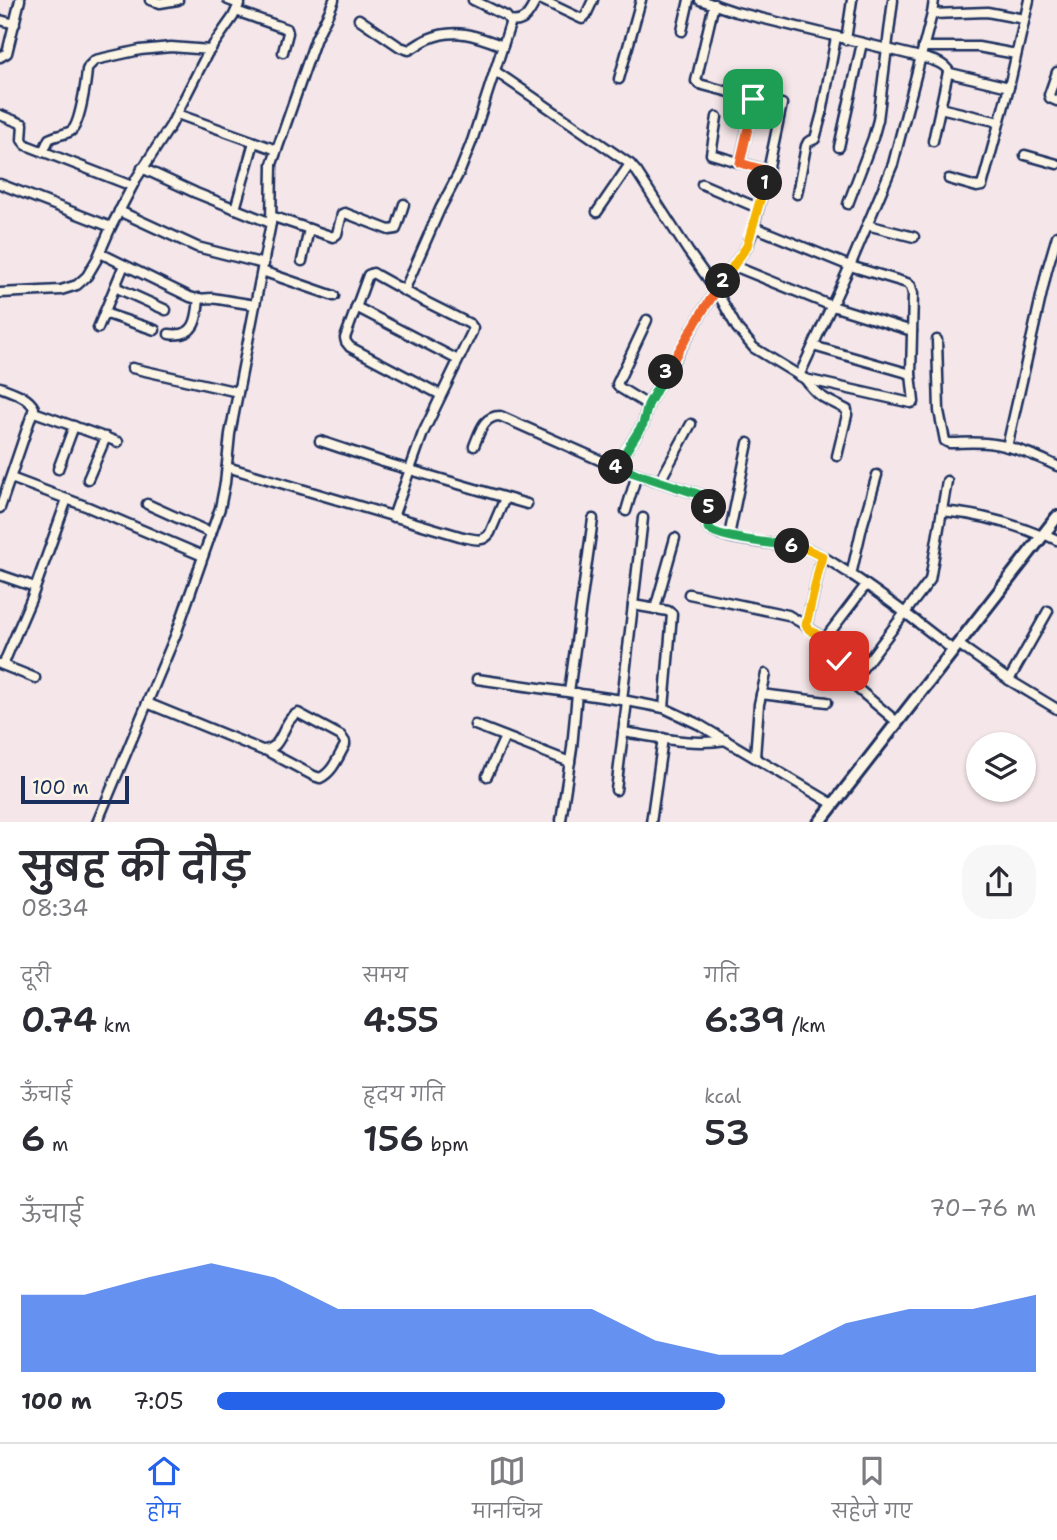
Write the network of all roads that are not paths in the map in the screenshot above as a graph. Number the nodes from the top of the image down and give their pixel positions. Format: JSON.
{"nodes":[{"id":1,"x":20,"y":0,"type":"edge"},
{"id":2,"x":150,"y":0,"type":"edge"},
{"id":3,"x":178,"y":0,"type":"edge"},
{"id":4,"x":228,"y":0,"type":"edge"},
{"id":5,"x":334,"y":0,"type":"edge"},
{"id":6,"x":473,"y":0,"type":"edge"},
{"id":7,"x":536,"y":0,"type":"edge"},
{"id":8,"x":542,"y":0,"type":"edge"},
{"id":9,"x":593,"y":0,"type":"edge"},
{"id":10,"x":641,"y":0,"type":"edge"},
{"id":11,"x":689,"y":0,"type":"edge"},
{"id":12,"x":700,"y":0,"type":"edge"},
{"id":13,"x":738,"y":0,"type":"edge"},
{"id":14,"x":852,"y":0,"type":"edge"},
{"id":15,"x":893,"y":0,"type":"edge"},
{"id":16,"x":934,"y":0,"type":"edge"},
{"id":17,"x":1029,"y":0,"type":"edge"},
{"id":18,"x":239,"y":5,"type":"edge"},
{"id":19,"x":714,"y":5,"type":"junction"},
{"id":20,"x":734,"y":11,"type":"junction"},
{"id":21,"x":932,"y":14,"type":"junction"},
{"id":22,"x":359,"y":19,"type":"dead end"},
{"id":23,"x":1024,"y":19,"type":"junction"},
{"id":24,"x":0,"y":20,"type":"edge"},
{"id":25,"x":510,"y":21,"type":"junction"},
{"id":26,"x":15,"y":24,"type":"junction"},
{"id":27,"x":682,"y":31,"type":"dead end"},
{"id":28,"x":836,"y":37,"type":"junction"},
{"id":29,"x":846,"y":40,"type":"junction"},
{"id":30,"x":862,"y":43,"type":"junction"},
{"id":31,"x":503,"y":47,"type":"junction"},
{"id":32,"x":923,"y":47,"type":"junction"},
{"id":33,"x":887,"y":49,"type":"junction"},
{"id":34,"x":210,"y":50,"type":"junction"},
{"id":35,"x":283,"y":52,"type":"dead end"},
{"id":36,"x":1016,"y":54,"type":"junction"},
{"id":37,"x":0,"y":57,"type":"edge"},
{"id":38,"x":920,"y":57,"type":"junction"},
{"id":39,"x":495,"y":71,"type":"junction"},
{"id":40,"x":948,"y":72,"type":"junction"},
{"id":41,"x":1057,"y":72,"type":"edge"},
{"id":42,"x":619,"y":79,"type":"dead end"},
{"id":43,"x":1009,"y":87,"type":"junction"},
{"id":44,"x":1057,"y":101,"type":"edge"},
{"id":45,"x":782,"y":104,"type":"dead end"},
{"id":46,"x":940,"y":108,"type":"junction"},
{"id":47,"x":177,"y":114,"type":"junction"},
{"id":48,"x":0,"y":115,"type":"edge"},
{"id":49,"x":717,"y":117,"type":"dead end"},
{"id":50,"x":999,"y":122,"type":"junction"},
{"id":51,"x":933,"y":141,"type":"dead end"},
{"id":52,"x":254,"y":142,"type":"junction"},
{"id":53,"x":839,"y":148,"type":"dead end"},
{"id":54,"x":277,"y":150,"type":"junction"},
{"id":55,"x":43,"y":152,"type":"junction"},
{"id":56,"x":1026,"y":155,"type":"dead end"},
{"id":57,"x":740,"y":163,"type":"junction"},
{"id":58,"x":630,"y":164,"type":"junction"},
{"id":59,"x":1057,"y":164,"type":"edge"},
{"id":60,"x":142,"y":168,"type":"junction"},
{"id":61,"x":768,"y":171,"type":"junction"},
{"id":62,"x":948,"y":179,"type":"dead end"},
{"id":63,"x":0,"y":184,"type":"edge"},
{"id":64,"x":702,"y":184,"type":"dead end"},
{"id":65,"x":132,"y":186,"type":"junction"},
{"id":66,"x":796,"y":194,"type":"dead end"},
{"id":67,"x":404,"y":204,"type":"dead end"},
{"id":68,"x":848,"y":204,"type":"dead end"},
{"id":69,"x":758,"y":208,"type":"junction"},
{"id":70,"x":235,"y":209,"type":"junction"},
{"id":71,"x":119,"y":211,"type":"junction"},
{"id":72,"x":597,"y":212,"type":"dead end"},
{"id":73,"x":271,"y":219,"type":"junction"},
{"id":74,"x":867,"y":225,"type":"junction"},
{"id":75,"x":111,"y":227,"type":"junction"},
{"id":76,"x":754,"y":227,"type":"junction"},
{"id":77,"x":309,"y":229,"type":"junction"},
{"id":78,"x":1057,"y":236,"type":"edge"},
{"id":79,"x":914,"y":237,"type":"dead end"},
{"id":80,"x":104,"y":255,"type":"junction"},
{"id":81,"x":302,"y":261,"type":"dead end"},
{"id":82,"x":124,"y":265,"type":"junction"},
{"id":83,"x":734,"y":266,"type":"junction"},
{"id":84,"x":850,"y":266,"type":"junction"},
{"id":85,"x":263,"y":268,"type":"junction"},
{"id":86,"x":115,"y":287,"type":"junction"},
{"id":87,"x":716,"y":290,"type":"junction"},
{"id":88,"x":404,"y":291,"type":"junction"},
{"id":89,"x":0,"y":293,"type":"edge"},
{"id":90,"x":334,"y":296,"type":"dead end"},
{"id":91,"x":199,"y":298,"type":"junction"},
{"id":92,"x":255,"y":305,"type":"junction"},
{"id":93,"x":832,"y":306,"type":"junction"},
{"id":94,"x":356,"y":307,"type":"junction"},
{"id":95,"x":166,"y":310,"type":"dead end"},
{"id":96,"x":104,"y":313,"type":"junction"},
{"id":97,"x":647,"y":320,"type":"dead end"},
{"id":98,"x":98,"y":328,"type":"dead end"},
{"id":99,"x":155,"y":330,"type":"dead end"},
{"id":100,"x":912,"y":331,"type":"junction"},
{"id":101,"x":169,"y":334,"type":"dead end"},
{"id":102,"x":937,"y":340,"type":"dead end"},
{"id":103,"x":813,"y":346,"type":"junction"},
{"id":104,"x":458,"y":360,"type":"junction"},
{"id":105,"x":132,"y":368,"type":"dead end"},
{"id":106,"x":911,"y":374,"type":"junction"},
{"id":107,"x":802,"y":378,"type":"junction"},
{"id":108,"x":0,"y":387,"type":"edge"},
{"id":109,"x":238,"y":392,"type":"junction"},
{"id":110,"x":441,"y":395,"type":"junction"},
{"id":111,"x":648,"y":405,"type":"junction"},
{"id":112,"x":34,"y":412,"type":"junction"},
{"id":113,"x":691,"y":424,"type":"dead end"},
{"id":114,"x":74,"y":426,"type":"junction"},
{"id":115,"x":106,"y":438,"type":"junction"},
{"id":116,"x":320,"y":440,"type":"dead end"},
{"id":117,"x":118,"y":442,"type":"dead end"},
{"id":118,"x":748,"y":443,"type":"dead end"},
{"id":119,"x":474,"y":446,"type":"dead end"},
{"id":120,"x":1007,"y":447,"type":"junction"},
{"id":121,"x":838,"y":456,"type":"dead end"},
{"id":122,"x":1057,"y":466,"type":"edge"},
{"id":123,"x":227,"y":467,"type":"junction"},
{"id":124,"x":616,"y":467,"type":"junction"},
{"id":125,"x":58,"y":469,"type":"dead end"},
{"id":126,"x":410,"y":470,"type":"junction"},
{"id":127,"x":637,"y":474,"type":"junction"},
{"id":128,"x":877,"y":475,"type":"dead end"},
{"id":129,"x":11,"y":478,"type":"junction"},
{"id":130,"x":88,"y":479,"type":"dead end"},
{"id":131,"x":660,"y":481,"type":"junction"},
{"id":132,"x":947,"y":481,"type":"dead end"},
{"id":133,"x":505,"y":498,"type":"junction"},
{"id":134,"x":67,"y":499,"type":"junction"},
{"id":135,"x":146,"y":504,"type":"dead end"},
{"id":136,"x":527,"y":504,"type":"dead end"},
{"id":137,"x":0,"y":508,"type":"edge"},
{"id":138,"x":626,"y":511,"type":"dead end"},
{"id":139,"x":942,"y":511,"type":"junction"},
{"id":140,"x":393,"y":517,"type":"junction"},
{"id":141,"x":1057,"y":517,"type":"edge"},
{"id":142,"x":643,"y":518,"type":"dead end"},
{"id":143,"x":593,"y":519,"type":"dead end"},
{"id":144,"x":211,"y":533,"type":"junction"},
{"id":145,"x":1043,"y":535,"type":"junction"},
{"id":146,"x":729,"y":536,"type":"junction"},
{"id":147,"x":675,"y":538,"type":"dead end"},
{"id":148,"x":1057,"y":540,"type":"edge"},
{"id":149,"x":203,"y":556,"type":"junction"},
{"id":150,"x":822,"y":556,"type":"junction"},
{"id":151,"x":0,"y":575,"type":"edge"},
{"id":152,"x":851,"y":575,"type":"junction"},
{"id":153,"x":866,"y":585,"type":"junction"},
{"id":154,"x":35,"y":587,"type":"junction"},
{"id":155,"x":688,"y":594,"type":"dead end"},
{"id":156,"x":633,"y":605,"type":"junction"},
{"id":157,"x":655,"y":609,"type":"junction"},
{"id":158,"x":1048,"y":611,"type":"dead end"},
{"id":159,"x":905,"y":612,"type":"junction"},
{"id":160,"x":806,"y":625,"type":"junction"},
{"id":161,"x":824,"y":640,"type":"junction"},
{"id":162,"x":955,"y":647,"type":"junction"},
{"id":163,"x":1,"y":664,"type":"edge"},
{"id":164,"x":766,"y":674,"type":"dead end"},
{"id":165,"x":35,"y":678,"type":"dead end"},
{"id":166,"x":477,"y":679,"type":"dead end"},
{"id":167,"x":1009,"y":680,"type":"junction"},
{"id":168,"x":852,"y":682,"type":"junction"},
{"id":169,"x":573,"y":693,"type":"junction"},
{"id":170,"x":761,"y":694,"type":"junction"},
{"id":171,"x":625,"y":700,"type":"junction"},
{"id":172,"x":827,"y":702,"type":"dead end"},
{"id":173,"x":147,"y":703,"type":"junction"},
{"id":174,"x":664,"y":708,"type":"junction"},
{"id":175,"x":1057,"y":709,"type":"edge"},
{"id":176,"x":897,"y":722,"type":"junction"},
{"id":177,"x":475,"y":725,"type":"dead end"},
{"id":178,"x":623,"y":732,"type":"junction"},
{"id":179,"x":505,"y":737,"type":"junction"},
{"id":180,"x":663,"y":738,"type":"junction"},
{"id":181,"x":726,"y":740,"type":"junction"},
{"id":182,"x":265,"y":750,"type":"junction"},
{"id":183,"x":755,"y":757,"type":"junction"},
{"id":184,"x":570,"y":762,"type":"junction"},
{"id":185,"x":487,"y":776,"type":"dead end"},
{"id":186,"x":616,"y":790,"type":"dead end"},
{"id":187,"x":833,"y":804,"type":"junction"},
{"id":188,"x":561,"y":820,"type":"dead end"},
{"id":189,"x":97,"y":822,"type":"edge"},
{"id":190,"x":651,"y":822,"type":"edge"},
{"id":191,"x":819,"y":822,"type":"edge"}],
"edges":[{"from":1,"to":26,"type":"street"},
{"from":2,"to":3,"type":"street"},
{"from":4,"to":18,"type":"street"},
{"from":5,"to":54,"type":"street"},
{"from":6,"to":25,"type":"street"},
{"from":7,"to":25,"type":"street"},
{"from":8,"to":9,"type":"street"},
{"from":10,"to":42,"type":"street"},
{"from":11,"to":27,"type":"street"},
{"from":12,"to":19,"type":"street"},
{"from":13,"to":20,"type":"street"},
{"from":14,"to":29,"type":"street"},
{"from":15,"to":33,"type":"street"},
{"from":16,"to":21,"type":"street"},
{"from":17,"to":23,"type":"street"},
{"from":18,"to":34,"type":"street"},
{"from":18,"to":35,"type":"street"},
{"from":19,"to":20,"type":"street"},
{"from":19,"to":57,"type":"street"},
{"from":20,"to":28,"type":"street"},
{"from":21,"to":23,"type":"street"},
{"from":21,"to":32,"type":"street"},
{"from":22,"to":31,"type":"street"},
{"from":23,"to":36,"type":"street"},
{"from":24,"to":26,"type":"street"},
{"from":25,"to":31,"type":"street"},
{"from":26,"to":37,"type":"street"},
{"from":28,"to":29,"type":"street"},
{"from":28,"to":66,"type":"street"},
{"from":29,"to":30,"type":"street"},
{"from":30,"to":33,"type":"street"},
{"from":30,"to":53,"type":"street"},
{"from":31,"to":39,"type":"street"},
{"from":32,"to":36,"type":"street"},
{"from":32,"to":38,"type":"street"},
{"from":33,"to":38,"type":"street"},
{"from":33,"to":68,"type":"street"},
{"from":34,"to":47,"type":"street"},
{"from":34,"to":55,"type":"street"},
{"from":36,"to":43,"type":"street"},
{"from":38,"to":40,"type":"street"},
{"from":38,"to":74,"type":"street"},
{"from":39,"to":58,"type":"street"},
{"from":39,"to":88,"type":"street"},
{"from":40,"to":43,"type":"street"},
{"from":40,"to":46,"type":"street"},
{"from":41,"to":44,"type":"street"},
{"from":43,"to":50,"type":"street"},
{"from":45,"to":61,"type":"street"},
{"from":46,"to":50,"type":"street"},
{"from":46,"to":51,"type":"street"},
{"from":47,"to":52,"type":"street"},
{"from":47,"to":60,"type":"street"},
{"from":48,"to":55,"type":"street"},
{"from":49,"to":57,"type":"street"},
{"from":50,"to":62,"type":"street"},
{"from":52,"to":54,"type":"street"},
{"from":52,"to":70,"type":"street"},
{"from":54,"to":73,"type":"street"},
{"from":55,"to":65,"type":"street"},
{"from":56,"to":59,"type":"street"},
{"from":57,"to":61,"type":"street"},
{"from":58,"to":72,"type":"street"},
{"from":58,"to":87,"type":"street"},
{"from":60,"to":65,"type":"street"},
{"from":60,"to":70,"type":"street"},
{"from":61,"to":69,"type":"street"},
{"from":63,"to":75,"type":"street"},
{"from":64,"to":69,"type":"street"},
{"from":65,"to":71,"type":"street"},
{"from":67,"to":77,"type":"street"},
{"from":69,"to":76,"type":"street"},
{"from":70,"to":73,"type":"street"},
{"from":71,"to":75,"type":"street"},
{"from":71,"to":85,"type":"street"},
{"from":73,"to":77,"type":"street"},
{"from":73,"to":85,"type":"street"},
{"from":74,"to":79,"type":"street"},
{"from":74,"to":84,"type":"street"},
{"from":75,"to":80,"type":"street"},
{"from":76,"to":83,"type":"street"},
{"from":76,"to":84,"type":"street"},
{"from":77,"to":81,"type":"street"},
{"from":78,"to":120,"type":"street"},
{"from":80,"to":82,"type":"street"},
{"from":80,"to":89,"type":"street"},
{"from":82,"to":86,"type":"street"},
{"from":82,"to":91,"type":"street"},
{"from":83,"to":87,"type":"street"},
{"from":83,"to":93,"type":"street"},
{"from":84,"to":93,"type":"street"},
{"from":84,"to":100,"type":"street"},
{"from":85,"to":90,"type":"street"},
{"from":85,"to":92,"type":"street"},
{"from":86,"to":95,"type":"street"},
{"from":86,"to":96,"type":"street"},
{"from":87,"to":107,"type":"street"},
{"from":87,"to":111,"type":"street"},
{"from":88,"to":94,"type":"street"},
{"from":88,"to":104,"type":"street"},
{"from":91,"to":92,"type":"street"},
{"from":91,"to":101,"type":"street"},
{"from":92,"to":109,"type":"street"},
{"from":93,"to":100,"type":"street"},
{"from":93,"to":103,"type":"street"},
{"from":94,"to":104,"type":"street"},
{"from":94,"to":110,"type":"street"},
{"from":96,"to":98,"type":"street"},
{"from":96,"to":99,"type":"street"},
{"from":97,"to":111,"type":"street"},
{"from":100,"to":106,"type":"street"},
{"from":102,"to":120,"type":"street"},
{"from":103,"to":106,"type":"street"},
{"from":103,"to":107,"type":"street"},
{"from":104,"to":110,"type":"street"},
{"from":105,"to":109,"type":"street"},
{"from":106,"to":107,"type":"street"},
{"from":107,"to":121,"type":"street"},
{"from":108,"to":112,"type":"street"},
{"from":109,"to":123,"type":"street"},
{"from":110,"to":126,"type":"street"},
{"from":111,"to":124,"type":"street"},
{"from":112,"to":114,"type":"street"},
{"from":112,"to":129,"type":"street"},
{"from":113,"to":131,"type":"street"},
{"from":114,"to":115,"type":"street"},
{"from":114,"to":125,"type":"street"},
{"from":115,"to":117,"type":"street"},
{"from":115,"to":130,"type":"street"},
{"from":116,"to":126,"type":"street"},
{"from":118,"to":146,"type":"street"},
{"from":119,"to":124,"type":"street"},
{"from":120,"to":122,"type":"street"},
{"from":123,"to":140,"type":"street"},
{"from":123,"to":144,"type":"street"},
{"from":124,"to":127,"type":"street"},
{"from":126,"to":133,"type":"street"},
{"from":126,"to":140,"type":"street"},
{"from":127,"to":131,"type":"street"},
{"from":127,"to":138,"type":"street"},
{"from":128,"to":152,"type":"street"},
{"from":129,"to":134,"type":"street"},
{"from":129,"to":137,"type":"street"},
{"from":131,"to":146,"type":"street"},
{"from":132,"to":139,"type":"street"},
{"from":133,"to":136,"type":"street"},
{"from":133,"to":140,"type":"street"},
{"from":134,"to":149,"type":"street"},
{"from":134,"to":154,"type":"street"},
{"from":135,"to":144,"type":"street"},
{"from":139,"to":145,"type":"street"},
{"from":139,"to":159,"type":"street"},
{"from":141,"to":145,"type":"street"},
{"from":142,"to":156,"type":"street"},
{"from":143,"to":169,"type":"street"},
{"from":144,"to":149,"type":"street"},
{"from":145,"to":148,"type":"street"},
{"from":145,"to":162,"type":"street"},
{"from":146,"to":150,"type":"street"},
{"from":147,"to":157,"type":"street"},
{"from":149,"to":173,"type":"street"},
{"from":150,"to":152,"type":"street"},
{"from":150,"to":160,"type":"street"},
{"from":151,"to":154,"type":"street"},
{"from":152,"to":153,"type":"street"},
{"from":153,"to":159,"type":"street"},
{"from":153,"to":161,"type":"street"},
{"from":154,"to":163,"type":"street"},
{"from":155,"to":160,"type":"street"},
{"from":156,"to":157,"type":"street"},
{"from":156,"to":171,"type":"street"},
{"from":157,"to":174,"type":"street"},
{"from":158,"to":167,"type":"street"},
{"from":159,"to":162,"type":"street"},
{"from":159,"to":168,"type":"street"},
{"from":160,"to":161,"type":"street"},
{"from":161,"to":168,"type":"street"},
{"from":162,"to":167,"type":"street"},
{"from":162,"to":176,"type":"street"},
{"from":163,"to":165,"type":"street"},
{"from":164,"to":170,"type":"street"},
{"from":166,"to":169,"type":"street"},
{"from":167,"to":175,"type":"street"},
{"from":168,"to":176,"type":"street"},
{"from":169,"to":171,"type":"street"},
{"from":169,"to":184,"type":"street"},
{"from":170,"to":172,"type":"street"},
{"from":170,"to":183,"type":"street"},
{"from":171,"to":174,"type":"street"},
{"from":171,"to":178,"type":"street"},
{"from":173,"to":182,"type":"street"},
{"from":173,"to":189,"type":"street"},
{"from":174,"to":181,"type":"street"},
{"from":176,"to":187,"type":"street"},
{"from":177,"to":179,"type":"street"},
{"from":178,"to":180,"type":"street"},
{"from":178,"to":186,"type":"street"},
{"from":179,"to":184,"type":"street"},
{"from":179,"to":185,"type":"street"},
{"from":180,"to":181,"type":"street"},
{"from":180,"to":190,"type":"street"},
{"from":181,"to":183,"type":"street"},
{"from":182,"to":182,"type":"street"},
{"from":183,"to":187,"type":"street"},
{"from":184,"to":188,"type":"street"},
{"from":187,"to":191,"type":"street"}]}
